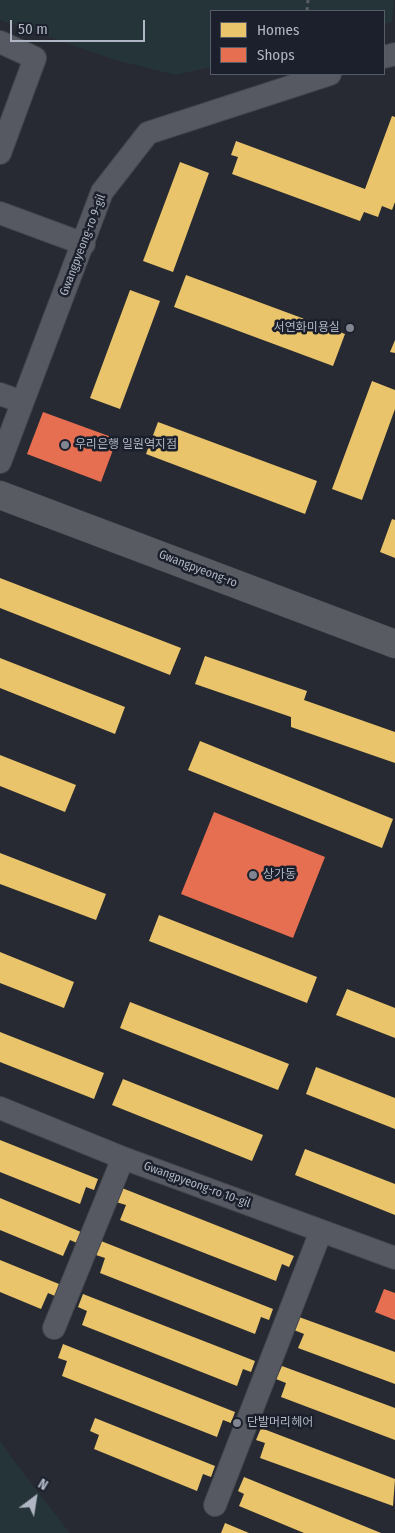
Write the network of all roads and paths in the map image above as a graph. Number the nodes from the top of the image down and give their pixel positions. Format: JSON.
{"nodes":[{"id":1,"x":0,"y":42,"type":"edge"},
{"id":2,"x":327,"y":75,"type":"edge"},
{"id":3,"x":0,"y":154,"type":"edge"},
{"id":4,"x":0,"y":212,"type":"edge"},
{"id":5,"x":84,"y":244,"type":"junction"},
{"id":6,"x":0,"y":394,"type":"edge"},
{"id":7,"x":22,"y":402,"type":"junction"},
{"id":8,"x":0,"y":462,"type":"edge"},
{"id":9,"x":0,"y":495,"type":"edge"},
{"id":10,"x":395,"y":644,"type":"edge"},
{"id":11,"x":0,"y":1108,"type":"edge"},
{"id":12,"x":123,"y":1158,"type":"junction"},
{"id":13,"x":321,"y":1231,"type":"junction"},
{"id":14,"x":395,"y":1258,"type":"edge"},
{"id":15,"x":54,"y":1328,"type":"dead end"},
{"id":16,"x":215,"y":1505,"type":"dead end"}],
"edges":[{"from":1,"to":3,"type":"street"},
{"from":2,"to":5,"type":"street","name":"Gwangpyeong-ro 9-gil"},
{"from":4,"to":5,"type":"street"},
{"from":5,"to":7,"type":"street","name":"Gwangpyeong-ro 9-gil"},
{"from":6,"to":7,"type":"street"},
{"from":7,"to":8,"type":"street","name":"Gwangpyeong-ro 9-gil"},
{"from":9,"to":10,"type":"main road","name":"Gwangpyeong-ro"},
{"from":11,"to":12,"type":"street","name":"Gwangpyeong-ro 10-gil"},
{"from":12,"to":13,"type":"street","name":"Gwangpyeong-ro 10-gil"},
{"from":12,"to":15,"type":"street"},
{"from":13,"to":14,"type":"street","name":"Gwangpyeong-ro 10-gil"},
{"from":13,"to":16,"type":"street"}]}
